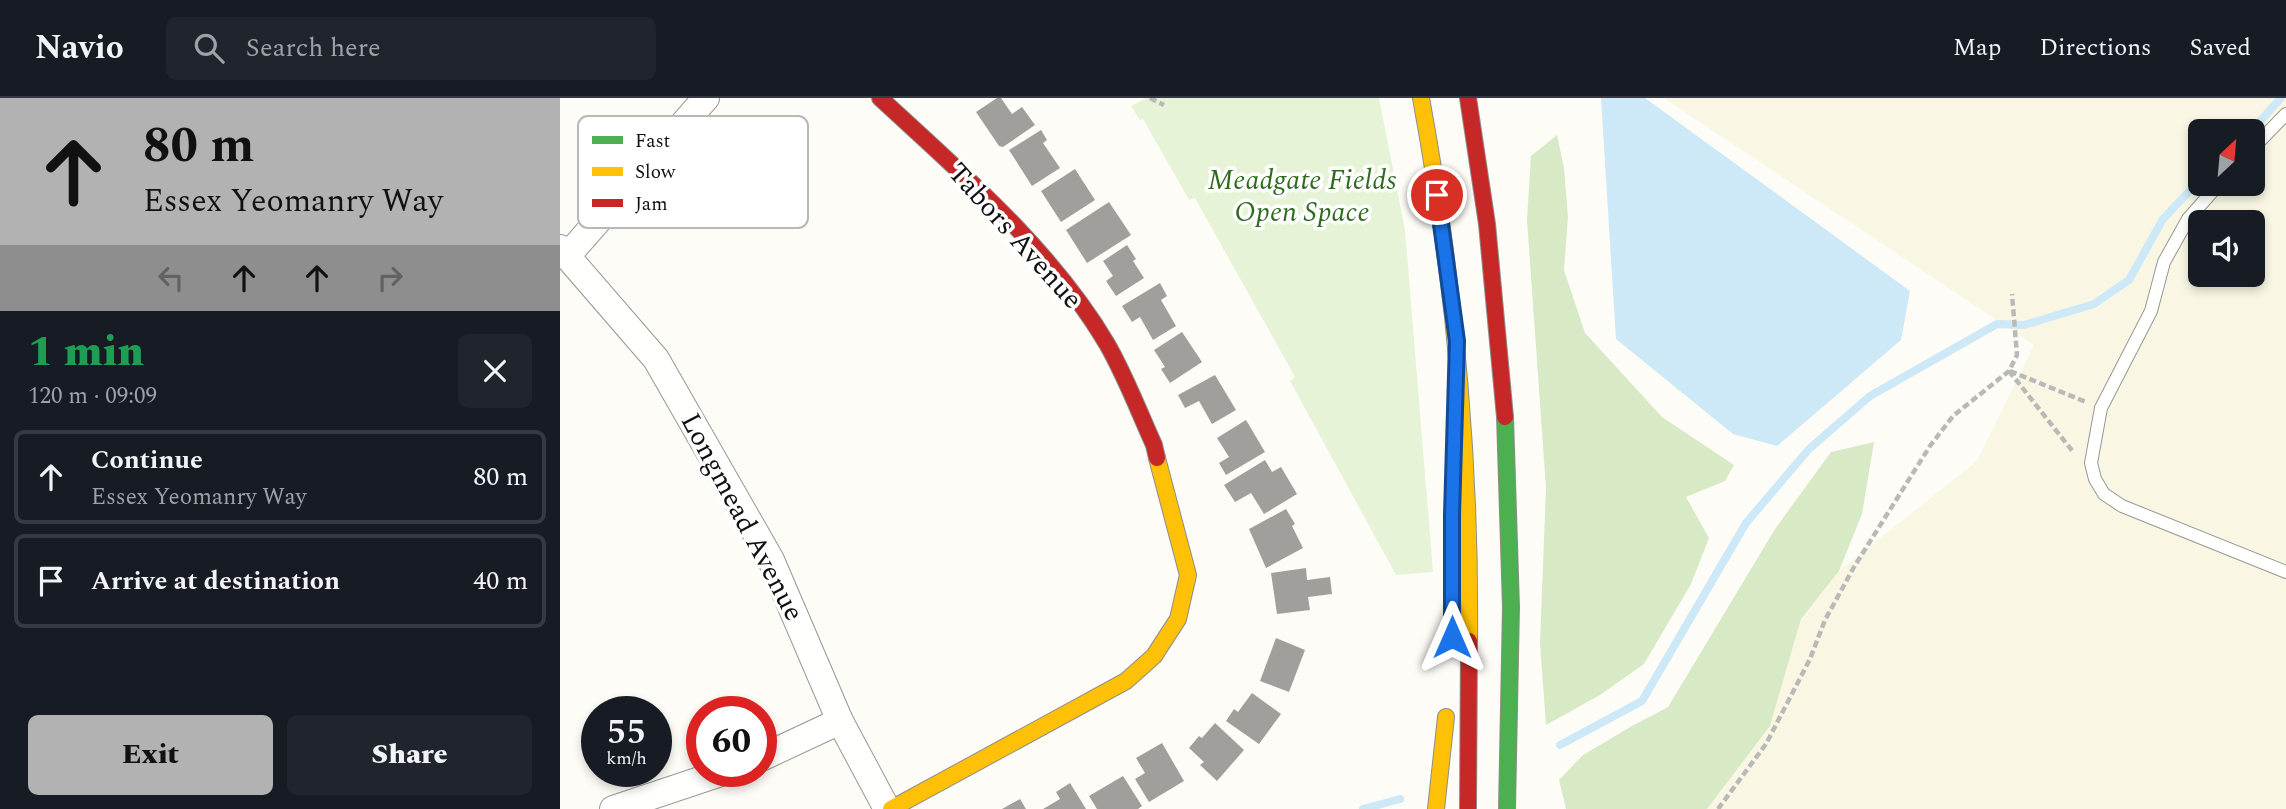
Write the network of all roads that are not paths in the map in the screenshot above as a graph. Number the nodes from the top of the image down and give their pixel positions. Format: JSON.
{"nodes":[{"id":1,"x":706,"y":98,"type":"edge"},
{"id":2,"x":880,"y":98,"type":"edge"},
{"id":3,"x":1420,"y":98,"type":"edge"},
{"id":4,"x":1468,"y":98,"type":"edge"},
{"id":5,"x":2286,"y":114,"type":"edge"},
{"id":6,"x":689,"y":116,"type":"edge"},
{"id":7,"x":2265,"y":136,"type":"edge"},
{"id":8,"x":2208,"y":196,"type":"edge"},
{"id":9,"x":585,"y":228,"type":"edge"},
{"id":10,"x":564,"y":251,"type":"edge"},
{"id":11,"x":1457,"y":341,"type":"junction"},
{"id":12,"x":1452,"y":528,"type":"dead end"},
{"id":13,"x":2286,"y":572,"type":"edge"},
{"id":14,"x":1511,"y":605,"type":"junction"},
{"id":15,"x":1448,"y":698,"type":"dead end"},
{"id":16,"x":840,"y":721,"type":"junction"},
{"id":17,"x":777,"y":751,"type":"edge"},
{"id":18,"x":1524,"y":754,"type":"dead end"},
{"id":19,"x":686,"y":785,"type":"edge"},
{"id":20,"x":613,"y":809,"type":"edge"},
{"id":21,"x":889,"y":809,"type":"edge"},
{"id":22,"x":1436,"y":809,"type":"edge"},
{"id":23,"x":1468,"y":809,"type":"edge"},
{"id":24,"x":1507,"y":809,"type":"edge"}],
"edges":[{"from":1,"to":6,"type":"street"},
{"from":2,"to":21,"type":"main road","name":"Tabors Avenue"},
{"from":3,"to":11,"type":"main road"},
{"from":4,"to":14,"type":"main road"},
{"from":5,"to":7,"type":"lane"},
{"from":8,"to":13,"type":"lane"},
{"from":9,"to":10,"type":"street"},
{"from":10,"to":16,"type":"street","name":"Longmead Avenue"},
{"from":11,"to":12,"type":"main road"},
{"from":11,"to":23,"type":"main road"},
{"from":14,"to":18,"type":"main road"},
{"from":14,"to":24,"type":"main road"},
{"from":15,"to":22,"type":"main road"},
{"from":16,"to":17,"type":"street"},
{"from":16,"to":21,"type":"street","name":"Longmead Avenue"},
{"from":19,"to":20,"type":"street"}]}
